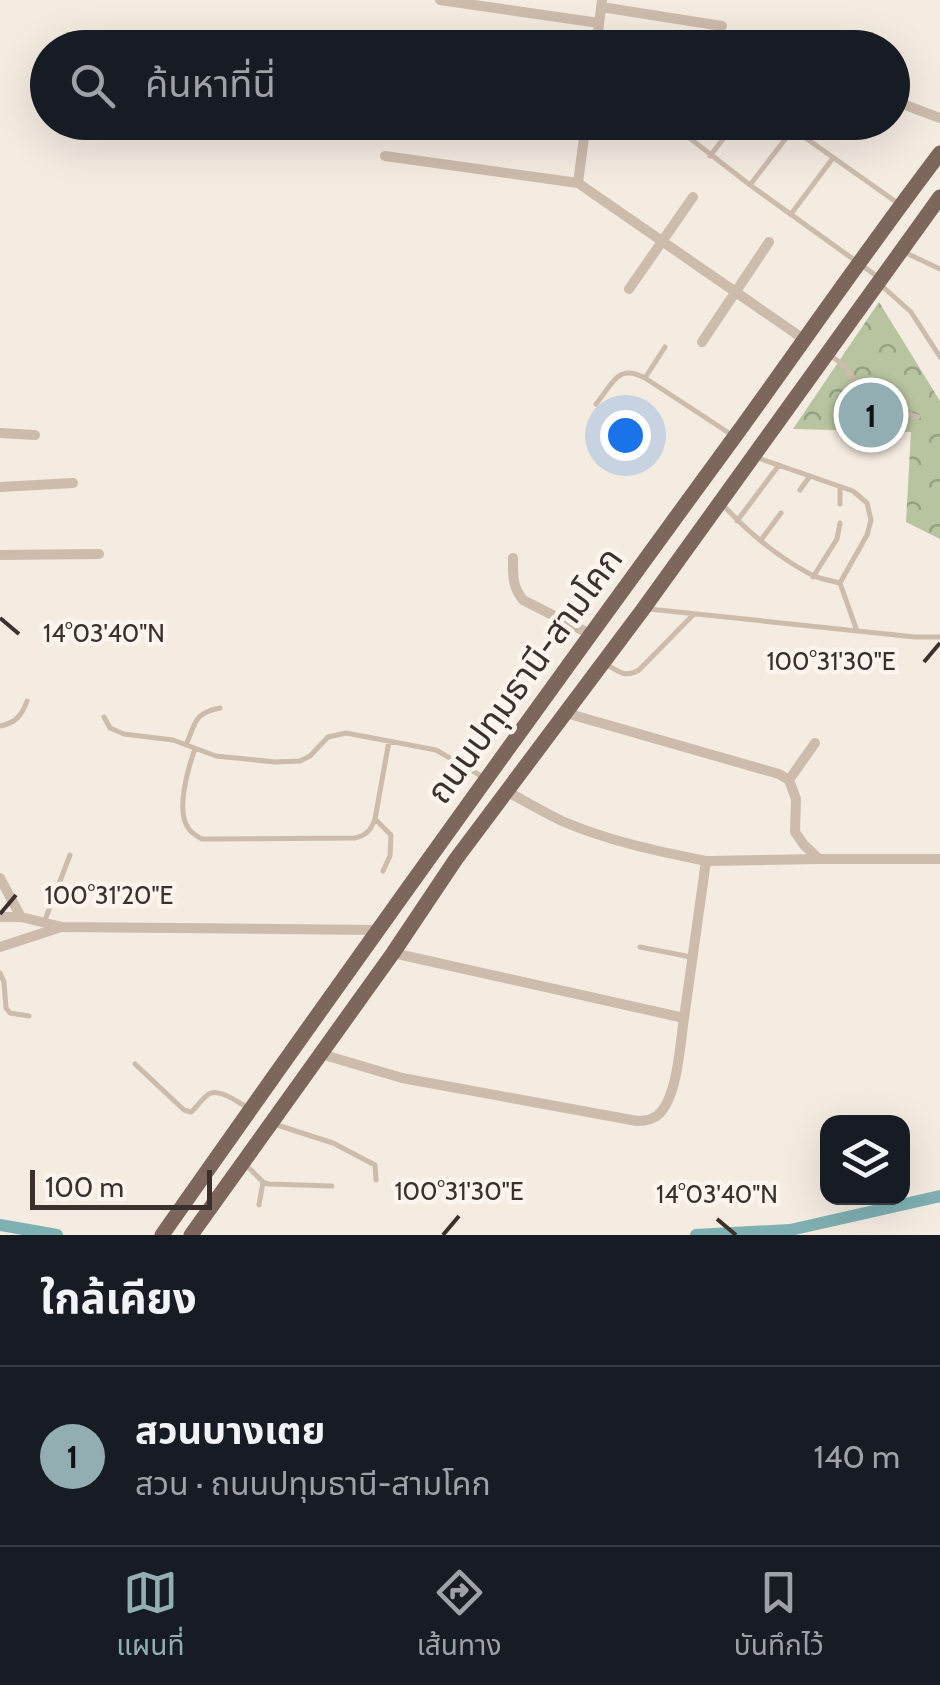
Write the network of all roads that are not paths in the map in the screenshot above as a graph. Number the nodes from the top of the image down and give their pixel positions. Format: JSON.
{"nodes":[{"id":1,"x":440,"y":0,"type":"edge"},
{"id":2,"x":602,"y":4,"type":"edge"},
{"id":3,"x":599,"y":23,"type":"junction"},
{"id":4,"x":722,"y":26,"type":"dead end"},
{"id":5,"x":598,"y":30,"type":"edge"},
{"id":6,"x":910,"y":107,"type":"edge"},
{"id":7,"x":940,"y":118,"type":"edge"},
{"id":8,"x":584,"y":140,"type":"edge"},
{"id":9,"x":691,"y":140,"type":"edge"},
{"id":10,"x":722,"y":140,"type":"edge"},
{"id":11,"x":784,"y":140,"type":"edge"},
{"id":12,"x":806,"y":140,"type":"edge"},
{"id":13,"x":940,"y":152,"type":"edge"},
{"id":14,"x":385,"y":156,"type":"dead end"},
{"id":15,"x":710,"y":156,"type":"junction"},
{"id":16,"x":832,"y":158,"type":"junction"},
{"id":17,"x":578,"y":183,"type":"junction"},
{"id":18,"x":750,"y":185,"type":"junction"},
{"id":19,"x":694,"y":197,"type":"dead end"},
{"id":20,"x":940,"y":197,"type":"edge"},
{"id":21,"x":900,"y":205,"type":"junction"},
{"id":22,"x":791,"y":214,"type":"junction"},
{"id":23,"x":769,"y":242,"type":"dead end"},
{"id":24,"x":662,"y":243,"type":"junction"},
{"id":25,"x":901,"y":250,"type":"junction"},
{"id":26,"x":858,"y":262,"type":"junction"},
{"id":27,"x":940,"y":269,"type":"edge"},
{"id":28,"x":879,"y":281,"type":"junction"},
{"id":29,"x":629,"y":289,"type":"dead end"},
{"id":30,"x":736,"y":292,"type":"junction"},
{"id":31,"x":805,"y":340,"type":"junction"},
{"id":32,"x":702,"y":342,"type":"dead end"},
{"id":33,"x":665,"y":348,"type":"dead end"},
{"id":34,"x":827,"y":353,"type":"junction"},
{"id":35,"x":940,"y":356,"type":"edge"},
{"id":36,"x":645,"y":378,"type":"junction"},
{"id":37,"x":596,"y":404,"type":"dead end"},
{"id":38,"x":918,"y":417,"type":"dead end"},
{"id":39,"x":0,"y":433,"type":"edge"},
{"id":40,"x":35,"y":435,"type":"dead end"},
{"id":41,"x":734,"y":436,"type":"junction"},
{"id":42,"x":752,"y":456,"type":"junction"},
{"id":43,"x":779,"y":465,"type":"junction"},
{"id":44,"x":810,"y":476,"type":"junction"},
{"id":45,"x":72,"y":483,"type":"dead end"},
{"id":46,"x":0,"y":486,"type":"edge"},
{"id":47,"x":840,"y":486,"type":"junction"},
{"id":48,"x":800,"y":490,"type":"dead end"},
{"id":49,"x":720,"y":501,"type":"junction"},
{"id":50,"x":840,"y":504,"type":"dead end"},
{"id":51,"x":781,"y":513,"type":"dead end"},
{"id":52,"x":737,"y":521,"type":"junction"},
{"id":53,"x":840,"y":523,"type":"dead end"},
{"id":54,"x":761,"y":540,"type":"junction"},
{"id":55,"x":100,"y":554,"type":"dead end"},
{"id":56,"x":0,"y":556,"type":"edge"},
{"id":57,"x":513,"y":558,"type":"dead end"},
{"id":58,"x":813,"y":577,"type":"junction"},
{"id":59,"x":840,"y":584,"type":"junction"},
{"id":60,"x":644,"y":608,"type":"junction"},
{"id":61,"x":694,"y":614,"type":"junction"},
{"id":62,"x":940,"y":629,"type":"edge"},
{"id":63,"x":857,"y":630,"type":"junction"},
{"id":64,"x":590,"y":634,"type":"junction"},
{"id":65,"x":938,"y":636,"type":"edge"},
{"id":66,"x":604,"y":662,"type":"junction"},
{"id":67,"x":27,"y":701,"type":"dead end"},
{"id":68,"x":220,"y":708,"type":"dead end"},
{"id":69,"x":566,"y":713,"type":"junction"},
{"id":70,"x":104,"y":717,"type":"dead end"},
{"id":71,"x":0,"y":726,"type":"edge"},
{"id":72,"x":389,"y":741,"type":"junction"},
{"id":73,"x":815,"y":743,"type":"dead end"},
{"id":74,"x":186,"y":745,"type":"junction"},
{"id":75,"x":195,"y":749,"type":"junction"},
{"id":76,"x":486,"y":778,"type":"junction"},
{"id":77,"x":790,"y":780,"type":"junction"},
{"id":78,"x":506,"y":792,"type":"junction"},
{"id":79,"x":375,"y":820,"type":"junction"},
{"id":80,"x":70,"y":856,"type":"dead end"},
{"id":81,"x":819,"y":858,"type":"junction"},
{"id":82,"x":940,"y":858,"type":"edge"},
{"id":83,"x":706,"y":861,"type":"junction"},
{"id":84,"x":383,"y":871,"type":"dead end"},
{"id":85,"x":0,"y":878,"type":"edge"},
{"id":86,"x":0,"y":916,"type":"edge"},
{"id":87,"x":21,"y":916,"type":"junction"},
{"id":88,"x":44,"y":922,"type":"junction"},
{"id":89,"x":62,"y":927,"type":"junction"},
{"id":90,"x":379,"y":930,"type":"junction"},
{"id":91,"x":0,"y":947,"type":"edge"},
{"id":92,"x":640,"y":947,"type":"dead end"},
{"id":93,"x":393,"y":953,"type":"junction"},
{"id":94,"x":693,"y":958,"type":"junction"},
{"id":95,"x":0,"y":973,"type":"edge"},
{"id":96,"x":29,"y":1016,"type":"dead end"},
{"id":97,"x":684,"y":1018,"type":"junction"},
{"id":98,"x":321,"y":1054,"type":"junction"},
{"id":99,"x":135,"y":1064,"type":"dead end"},
{"id":100,"x":251,"y":1110,"type":"junction"},
{"id":101,"x":271,"y":1123,"type":"junction"},
{"id":102,"x":243,"y":1162,"type":"junction"},
{"id":103,"x":376,"y":1180,"type":"dead end"},
{"id":104,"x":263,"y":1182,"type":"junction"},
{"id":105,"x":332,"y":1186,"type":"dead end"},
{"id":106,"x":258,"y":1205,"type":"dead end"},
{"id":107,"x":162,"y":1235,"type":"edge"},
{"id":108,"x":191,"y":1235,"type":"edge"}],
"edges":[{"from":1,"to":3,"type":"street"},
{"from":2,"to":3,"type":"street"},
{"from":2,"to":4,"type":"street"},
{"from":3,"to":5,"type":"street"},
{"from":6,"to":7,"type":"street"},
{"from":8,"to":17,"type":"street"},
{"from":9,"to":15,"type":"lane"},
{"from":10,"to":15,"type":"lane"},
{"from":11,"to":18,"type":"lane"},
{"from":12,"to":16,"type":"lane"},
{"from":13,"to":21,"type":"main road","name":"ถนนปทุมธานี-สามโคก"},
{"from":14,"to":17,"type":"street"},
{"from":15,"to":18,"type":"lane"},
{"from":16,"to":21,"type":"lane"},
{"from":16,"to":22,"type":"lane"},
{"from":17,"to":24,"type":"street"},
{"from":18,"to":22,"type":"lane"},
{"from":19,"to":24,"type":"street"},
{"from":20,"to":25,"type":"main road","name":"ถนนปทุมธานี-สามโคก"},
{"from":21,"to":26,"type":"main road","name":"ถนนปทุมธานี-สามโคก"},
{"from":22,"to":26,"type":"lane"},
{"from":23,"to":30,"type":"street"},
{"from":24,"to":29,"type":"street"},
{"from":24,"to":30,"type":"street"},
{"from":25,"to":27,"type":"lane"},
{"from":25,"to":28,"type":"main road","name":"ถนนปทุมธานี-สามโคก"},
{"from":26,"to":28,"type":"lane"},
{"from":26,"to":31,"type":"main road","name":"ถนนปทุมธานี-สามโคก"},
{"from":28,"to":34,"type":"main road","name":"ถนนปทุมธานี-สามโคก"},
{"from":28,"to":35,"type":"lane"},
{"from":30,"to":31,"type":"street"},
{"from":30,"to":32,"type":"street"},
{"from":31,"to":41,"type":"main road","name":"ถนนปทุมธานี-สามโคก"},
{"from":33,"to":36,"type":"lane"},
{"from":34,"to":38,"type":"lane"},
{"from":34,"to":42,"type":"main road","name":"ถนนปทุมธานี-สามโคก"},
{"from":36,"to":37,"type":"lane"},
{"from":36,"to":41,"type":"lane"},
{"from":39,"to":40,"type":"street"},
{"from":41,"to":64,"type":"main road","name":"ถนนปทุมธานี-สามโคก"},
{"from":42,"to":43,"type":"lane"},
{"from":42,"to":49,"type":"main road","name":"ถนนปทุมธานี-สามโคก"},
{"from":43,"to":44,"type":"lane"},
{"from":43,"to":52,"type":"lane"},
{"from":44,"to":47,"type":"lane"},
{"from":44,"to":48,"type":"lane"},
{"from":45,"to":46,"type":"street"},
{"from":47,"to":50,"type":"lane"},
{"from":47,"to":59,"type":"lane"},
{"from":49,"to":52,"type":"lane"},
{"from":49,"to":60,"type":"main road","name":"ถนนปทุมธานี-สามโคก"},
{"from":51,"to":54,"type":"lane"},
{"from":52,"to":54,"type":"lane"},
{"from":53,"to":58,"type":"lane"},
{"from":54,"to":58,"type":"lane"},
{"from":55,"to":56,"type":"street"},
{"from":57,"to":64,"type":"street"},
{"from":58,"to":59,"type":"lane"},
{"from":59,"to":63,"type":"lane"},
{"from":60,"to":61,"type":"lane"},
{"from":60,"to":66,"type":"main road","name":"ถนนปทุมธานี-สามโคก"},
{"from":61,"to":63,"type":"lane"},
{"from":61,"to":66,"type":"lane"},
{"from":62,"to":65,"type":"lane"},
{"from":63,"to":65,"type":"lane"},
{"from":64,"to":76,"type":"main road","name":"ถนนปทุมธานี-สามโคก"},
{"from":66,"to":69,"type":"main road","name":"ถนนปทุมธานี-สามโคก"},
{"from":67,"to":71,"type":"lane"},
{"from":68,"to":74,"type":"lane"},
{"from":69,"to":77,"type":"street"},
{"from":69,"to":78,"type":"main road","name":"ถนนปทุมธานี-สามโคก"},
{"from":70,"to":74,"type":"lane"},
{"from":72,"to":75,"type":"lane"},
{"from":72,"to":76,"type":"lane"},
{"from":72,"to":79,"type":"lane"},
{"from":73,"to":77,"type":"street"},
{"from":74,"to":75,"type":"lane"},
{"from":75,"to":79,"type":"lane"},
{"from":76,"to":90,"type":"main road","name":"ถนนปทุมธานี-สามโคก"},
{"from":77,"to":81,"type":"street"},
{"from":78,"to":83,"type":"street"},
{"from":78,"to":93,"type":"main road","name":"ถนนปทุมธานี-สามโคก"},
{"from":79,"to":84,"type":"lane"},
{"from":80,"to":88,"type":"lane"},
{"from":81,"to":82,"type":"street"},
{"from":81,"to":83,"type":"street"},
{"from":83,"to":94,"type":"street"},
{"from":85,"to":87,"type":"street"},
{"from":86,"to":87,"type":"street"},
{"from":87,"to":88,"type":"street"},
{"from":88,"to":89,"type":"street"},
{"from":89,"to":90,"type":"street"},
{"from":89,"to":91,"type":"street"},
{"from":90,"to":100,"type":"main road","name":"ถนนปทุมธานี-สามโคก"},
{"from":92,"to":94,"type":"lane"},
{"from":93,"to":97,"type":"street"},
{"from":93,"to":98,"type":"main road","name":"ถนนปทุมธานี-สามโคก"},
{"from":94,"to":97,"type":"street"},
{"from":95,"to":96,"type":"lane"},
{"from":97,"to":98,"type":"street"},
{"from":98,"to":101,"type":"main road","name":"ถนนปทุมธานี-สามโคก"},
{"from":99,"to":100,"type":"lane"},
{"from":100,"to":107,"type":"main road","name":"ถนนปทุมธานี-สามโคก"},
{"from":101,"to":102,"type":"main road","name":"ถนนปทุมธานี-สามโคก"},
{"from":101,"to":103,"type":"lane"},
{"from":102,"to":104,"type":"lane"},
{"from":102,"to":108,"type":"main road","name":"ถนนปทุมธานี-สามโคก"},
{"from":104,"to":105,"type":"lane"},
{"from":104,"to":106,"type":"lane"}]}
